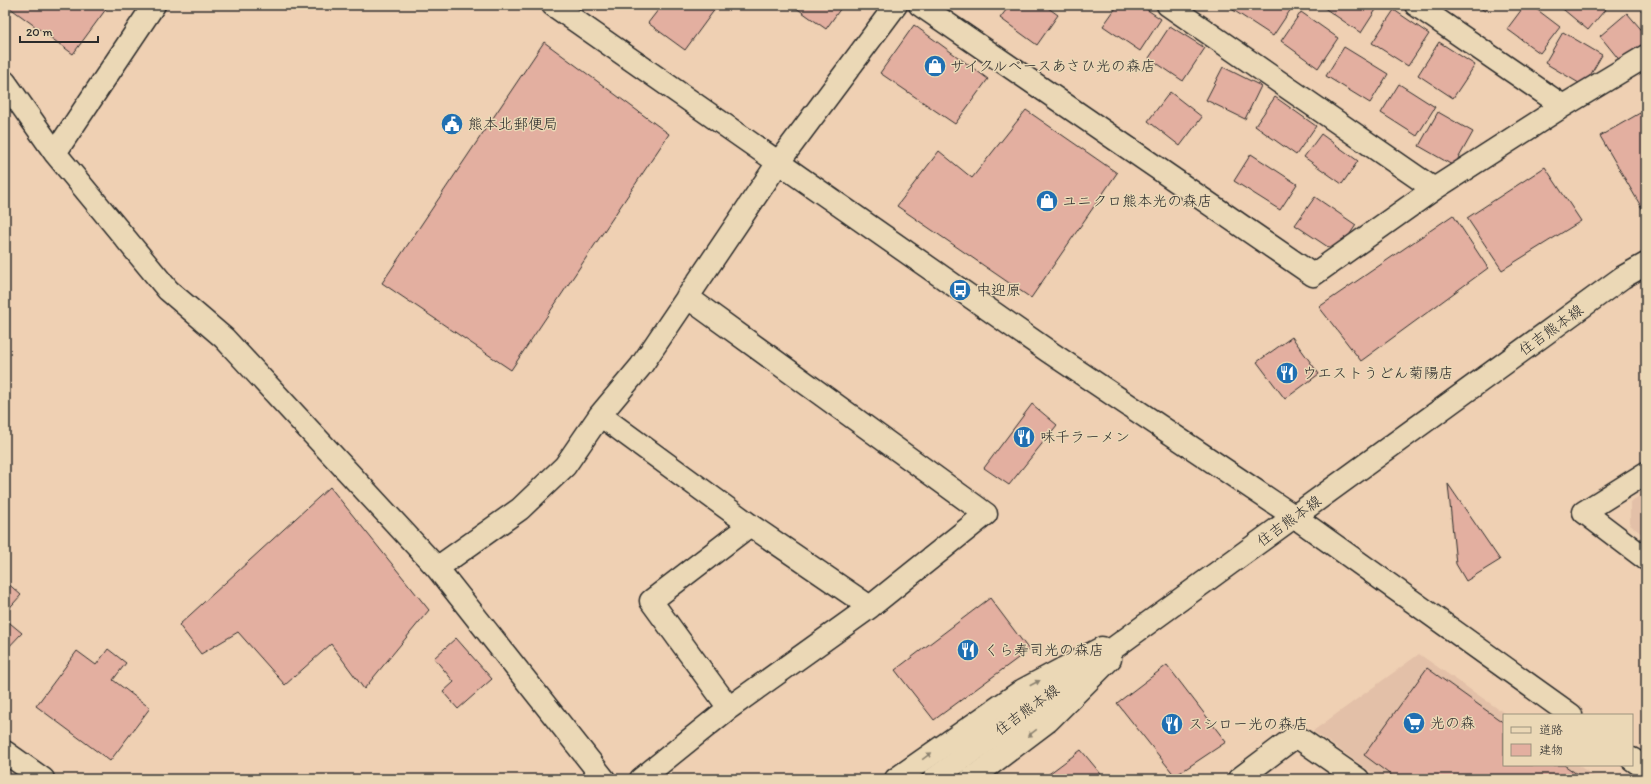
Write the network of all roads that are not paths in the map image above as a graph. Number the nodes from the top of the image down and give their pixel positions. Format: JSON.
{"nodes":[{"id":1,"x":154,"y":5,"type":"edge"},
{"id":2,"x":553,"y":5,"type":"edge"},
{"id":3,"x":896,"y":5,"type":"edge"},
{"id":4,"x":920,"y":5,"type":"edge"},
{"id":5,"x":1168,"y":5,"type":"edge"},
{"id":6,"x":1416,"y":5,"type":"edge"},
{"id":7,"x":1646,"y":56,"type":"edge"},
{"id":8,"x":5,"y":82,"type":"edge"},
{"id":9,"x":1563,"y":106,"type":"junction"},
{"id":10,"x":55,"y":153,"type":"junction"},
{"id":11,"x":778,"y":163,"type":"junction"},
{"id":12,"x":1434,"y":189,"type":"junction"},
{"id":13,"x":1646,"y":264,"type":"edge"},
{"id":14,"x":687,"y":297,"type":"junction"},
{"id":15,"x":600,"y":415,"type":"junction"},
{"id":16,"x":1646,"y":473,"type":"edge"},
{"id":17,"x":1295,"y":517,"type":"junction"},
{"id":18,"x":750,"y":525,"type":"junction"},
{"id":19,"x":1646,"y":559,"type":"edge"},
{"id":20,"x":437,"y":568,"type":"junction"},
{"id":21,"x":870,"y":607,"type":"junction"},
{"id":22,"x":1140,"y":628,"type":"junction"},
{"id":23,"x":729,"y":708,"type":"junction"},
{"id":24,"x":1570,"y":714,"type":"edge"},
{"id":25,"x":5,"y":752,"type":"edge"},
{"id":26,"x":43,"y":779,"type":"edge"},
{"id":27,"x":604,"y":779,"type":"edge"},
{"id":28,"x":641,"y":779,"type":"edge"},
{"id":29,"x":896,"y":779,"type":"edge"},
{"id":30,"x":934,"y":779,"type":"edge"},
{"id":31,"x":971,"y":779,"type":"edge"},
{"id":32,"x":1239,"y":779,"type":"edge"},
{"id":33,"x":1358,"y":779,"type":"edge"}],
"edges":[{"from":1,"to":10,"type":"street"},
{"from":2,"to":11,"type":"street"},
{"from":3,"to":11,"type":"street"},
{"from":4,"to":12,"type":"street"},
{"from":5,"to":12,"type":"street"},
{"from":6,"to":9,"type":"street"},
{"from":7,"to":9,"type":"street"},
{"from":8,"to":10,"type":"street"},
{"from":9,"to":12,"type":"street"},
{"from":10,"to":20,"type":"street"},
{"from":11,"to":14,"type":"street"},
{"from":11,"to":17,"type":"street"},
{"from":13,"to":17,"type":"street","name":"住吉熊本線"},
{"from":14,"to":15,"type":"street"},
{"from":14,"to":21,"type":"street"},
{"from":15,"to":18,"type":"street"},
{"from":15,"to":20,"type":"street"},
{"from":16,"to":19,"type":"street"},
{"from":17,"to":22,"type":"street","name":"住吉熊本線"},
{"from":17,"to":24,"type":"street"},
{"from":18,"to":21,"type":"street"},
{"from":18,"to":23,"type":"street"},
{"from":20,"to":27,"type":"street"},
{"from":21,"to":23,"type":"street"},
{"from":29,"to":22,"type":"street","one_way":true},
{"from":22,"to":30,"type":"street","name":"住吉熊本線"},
{"from":22,"to":31,"type":"street","one_way":true},
{"from":23,"to":28,"type":"street"},
{"from":25,"to":26,"type":"street"},
{"from":32,"to":33,"type":"street"}]}
